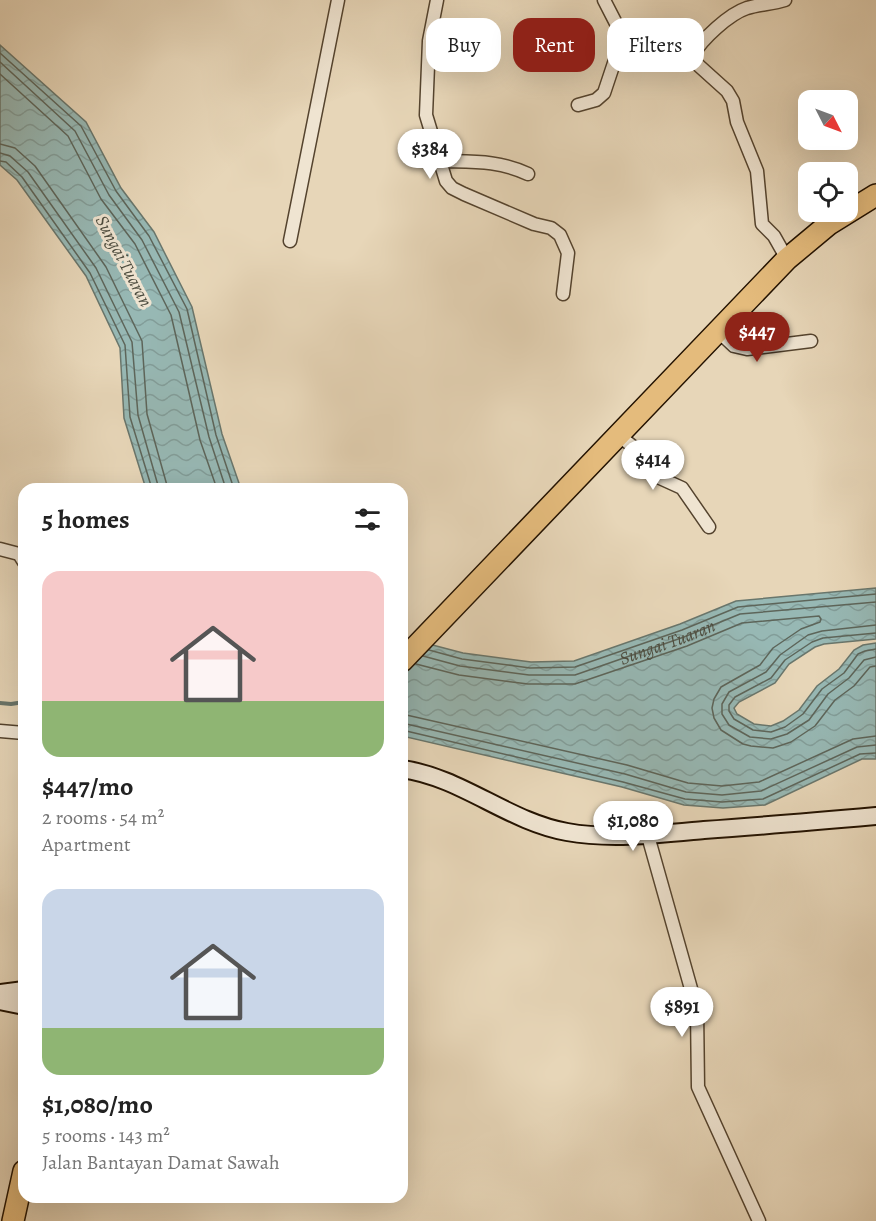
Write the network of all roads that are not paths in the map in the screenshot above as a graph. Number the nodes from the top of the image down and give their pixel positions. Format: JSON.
{"nodes":[{"id":1,"x":339,"y":0,"type":"edge"},
{"id":2,"x":437,"y":0,"type":"edge"},
{"id":3,"x":604,"y":0,"type":"edge"},
{"id":4,"x":785,"y":0,"type":"edge"},
{"id":5,"x":578,"y":105,"type":"dead end"},
{"id":6,"x":440,"y":161,"type":"junction"},
{"id":7,"x":528,"y":174,"type":"dead end"},
{"id":8,"x":876,"y":195,"type":"edge"},
{"id":9,"x":290,"y":241,"type":"dead end"},
{"id":10,"x":787,"y":259,"type":"junction"},
{"id":11,"x":563,"y":294,"type":"dead end"},
{"id":12,"x":718,"y":331,"type":"junction"},
{"id":13,"x":811,"y":341,"type":"dead end"},
{"id":14,"x":618,"y":435,"type":"junction"},
{"id":15,"x":709,"y":527,"type":"dead end"},
{"id":16,"x":0,"y":549,"type":"edge"},
{"id":17,"x":18,"y":554,"type":"edge"},
{"id":18,"x":408,"y":654,"type":"edge"},
{"id":19,"x":0,"y":731,"type":"edge"},
{"id":20,"x":18,"y":732,"type":"edge"},
{"id":21,"x":408,"y":770,"type":"edge"},
{"id":22,"x":876,"y":816,"type":"edge"},
{"id":23,"x":648,"y":836,"type":"junction"},
{"id":24,"x":18,"y":991,"type":"edge"},
{"id":25,"x":0,"y":993,"type":"edge"},
{"id":26,"x":0,"y":1001,"type":"edge"},
{"id":27,"x":18,"y":1005,"type":"edge"},
{"id":28,"x":18,"y":1199,"type":"edge"},
{"id":29,"x":13,"y":1221,"type":"edge"},
{"id":30,"x":759,"y":1221,"type":"edge"}],
"edges":[{"from":1,"to":9,"type":"street"},
{"from":2,"to":6,"type":"street"},
{"from":3,"to":5,"type":"street"},
{"from":4,"to":10,"type":"street"},
{"from":6,"to":7,"type":"street"},
{"from":6,"to":11,"type":"street"},
{"from":8,"to":10,"type":"highway"},
{"from":10,"to":12,"type":"highway"},
{"from":12,"to":13,"type":"street"},
{"from":12,"to":14,"type":"highway"},
{"from":14,"to":15,"type":"street"},
{"from":14,"to":18,"type":"highway"},
{"from":16,"to":17,"type":"street"},
{"from":19,"to":20,"type":"street"},
{"from":21,"to":23,"type":"street"},
{"from":22,"to":23,"type":"street"},
{"from":23,"to":30,"type":"street"},
{"from":24,"to":25,"type":"street"},
{"from":26,"to":27,"type":"street"},
{"from":28,"to":29,"type":"highway"}]}
